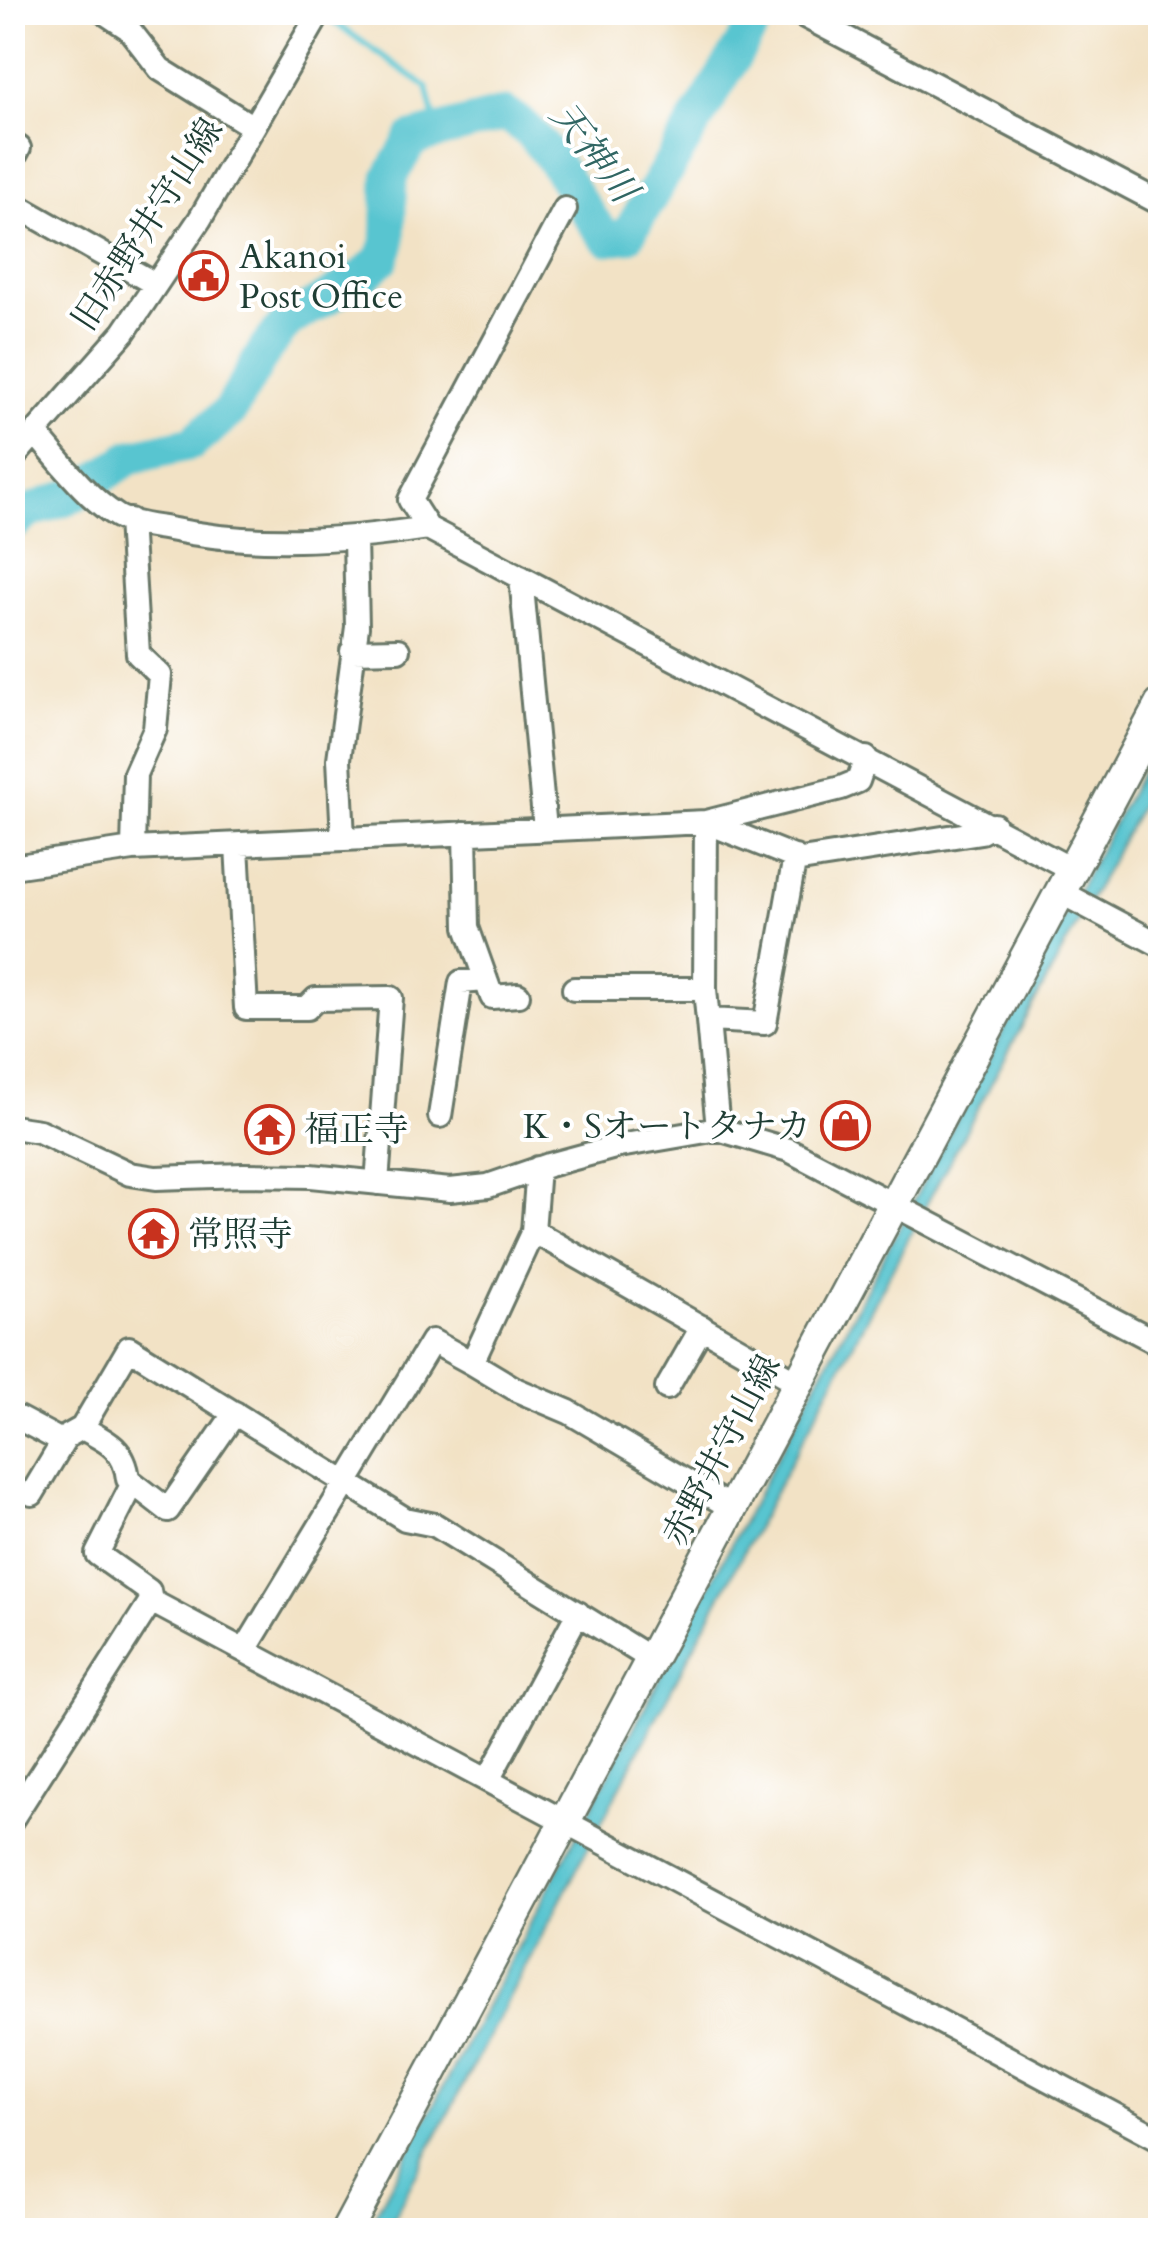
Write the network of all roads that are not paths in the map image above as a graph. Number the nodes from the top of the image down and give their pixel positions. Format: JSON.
{"nodes":[{"id":1,"x":104,"y":12,"type":"edge"},
{"id":2,"x":320,"y":12,"type":"edge"},
{"id":3,"x":797,"y":12,"type":"edge"},
{"id":4,"x":253,"y":127,"type":"junction"},
{"id":5,"x":12,"y":144,"type":"edge"},
{"id":6,"x":12,"y":161,"type":"edge"},
{"id":7,"x":12,"y":203,"type":"edge"},
{"id":8,"x":1160,"y":203,"type":"edge"},
{"id":9,"x":564,"y":210,"type":"dead end"},
{"id":10,"x":155,"y":284,"type":"junction"},
{"id":11,"x":36,"y":434,"type":"junction"},
{"id":12,"x":12,"y":460,"type":"edge"},
{"id":13,"x":130,"y":520,"type":"junction"},
{"id":14,"x":428,"y":528,"type":"junction"},
{"id":15,"x":355,"y":539,"type":"junction"},
{"id":16,"x":521,"y":577,"type":"junction"},
{"id":17,"x":398,"y":650,"type":"dead end"},
{"id":18,"x":352,"y":651,"type":"junction"},
{"id":19,"x":1160,"y":705,"type":"edge"},
{"id":20,"x":866,"y":758,"type":"junction"},
{"id":21,"x":706,"y":822,"type":"junction"},
{"id":22,"x":994,"y":826,"type":"junction"},
{"id":23,"x":546,"y":828,"type":"junction"},
{"id":24,"x":465,"y":833,"type":"junction"},
{"id":25,"x":343,"y":838,"type":"junction"},
{"id":26,"x":238,"y":846,"type":"junction"},
{"id":27,"x":133,"y":849,"type":"junction"},
{"id":28,"x":795,"y":857,"type":"junction"},
{"id":29,"x":12,"y":866,"type":"edge"},
{"id":30,"x":1065,"y":881,"type":"junction"},
{"id":31,"x":1160,"y":946,"type":"edge"},
{"id":32,"x":486,"y":980,"type":"junction"},
{"id":33,"x":574,"y":989,"type":"dead end"},
{"id":34,"x":705,"y":989,"type":"junction"},
{"id":35,"x":518,"y":995,"type":"dead end"},
{"id":36,"x":709,"y":1020,"type":"junction"},
{"id":37,"x":440,"y":1116,"type":"dead end"},
{"id":38,"x":12,"y":1127,"type":"edge"},
{"id":39,"x":718,"y":1129,"type":"junction"},
{"id":40,"x":538,"y":1168,"type":"junction"},
{"id":41,"x":377,"y":1183,"type":"junction"},
{"id":42,"x":893,"y":1203,"type":"junction"},
{"id":43,"x":533,"y":1231,"type":"junction"},
{"id":44,"x":702,"y":1327,"type":"junction"},
{"id":45,"x":1160,"y":1344,"type":"edge"},
{"id":46,"x":472,"y":1363,"type":"junction"},
{"id":47,"x":800,"y":1383,"type":"junction"},
{"id":48,"x":667,"y":1388,"type":"dead end"},
{"id":49,"x":235,"y":1413,"type":"junction"},
{"id":50,"x":12,"y":1419,"type":"edge"},
{"id":51,"x":82,"y":1428,"type":"junction"},
{"id":52,"x":62,"y":1442,"type":"junction"},
{"id":53,"x":347,"y":1482,"type":"junction"},
{"id":54,"x":133,"y":1483,"type":"junction"},
{"id":55,"x":32,"y":1494,"type":"dead end"},
{"id":56,"x":732,"y":1508,"type":"junction"},
{"id":57,"x":151,"y":1601,"type":"junction"},
{"id":58,"x":578,"y":1613,"type":"junction"},
{"id":59,"x":245,"y":1650,"type":"junction"},
{"id":60,"x":651,"y":1659,"type":"junction"},
{"id":61,"x":488,"y":1780,"type":"junction"},
{"id":62,"x":12,"y":1819,"type":"edge"},
{"id":63,"x":564,"y":1821,"type":"junction"},
{"id":64,"x":1160,"y":2139,"type":"edge"},
{"id":65,"x":347,"y":2230,"type":"edge"}],
"edges":[{"from":1,"to":4,"type":"street"},
{"from":2,"to":4,"type":"street","name":"旧赤野井守山線"},
{"from":3,"to":8,"type":"street"},
{"from":4,"to":10,"type":"street","name":"旧赤野井守山線"},
{"from":5,"to":6,"type":"street"},
{"from":7,"to":10,"type":"street"},
{"from":9,"to":14,"type":"street"},
{"from":10,"to":11,"type":"street","name":"旧赤野井守山線"},
{"from":11,"to":12,"type":"street","name":"旧赤野井守山線"},
{"from":11,"to":13,"type":"street"},
{"from":13,"to":15,"type":"street"},
{"from":13,"to":27,"type":"street"},
{"from":14,"to":15,"type":"street"},
{"from":14,"to":16,"type":"street"},
{"from":15,"to":18,"type":"street"},
{"from":16,"to":20,"type":"street"},
{"from":16,"to":23,"type":"street"},
{"from":17,"to":18,"type":"street"},
{"from":18,"to":25,"type":"street"},
{"from":19,"to":30,"type":"main road","name":"赤野井守山線"},
{"from":20,"to":21,"type":"street"},
{"from":20,"to":22,"type":"street"},
{"from":21,"to":23,"type":"street"},
{"from":21,"to":28,"type":"street"},
{"from":21,"to":34,"type":"street"},
{"from":22,"to":28,"type":"street"},
{"from":22,"to":30,"type":"street"},
{"from":23,"to":24,"type":"street"},
{"from":24,"to":25,"type":"street"},
{"from":24,"to":32,"type":"street"},
{"from":25,"to":26,"type":"street"},
{"from":26,"to":27,"type":"street"},
{"from":26,"to":41,"type":"street"},
{"from":27,"to":29,"type":"street"},
{"from":28,"to":36,"type":"street"},
{"from":30,"to":31,"type":"street"},
{"from":30,"to":42,"type":"main road","name":"赤野井守山線"},
{"from":32,"to":35,"type":"street"},
{"from":32,"to":37,"type":"street"},
{"from":33,"to":34,"type":"street"},
{"from":34,"to":36,"type":"street"},
{"from":36,"to":39,"type":"street"},
{"from":38,"to":41,"type":"street"},
{"from":39,"to":40,"type":"street"},
{"from":39,"to":42,"type":"street"},
{"from":40,"to":41,"type":"street"},
{"from":40,"to":43,"type":"street"},
{"from":42,"to":45,"type":"street"},
{"from":42,"to":47,"type":"main road","name":"赤野井守山線"},
{"from":43,"to":44,"type":"street"},
{"from":43,"to":46,"type":"street"},
{"from":44,"to":47,"type":"street"},
{"from":44,"to":48,"type":"street"},
{"from":46,"to":53,"type":"street"},
{"from":46,"to":56,"type":"street"},
{"from":47,"to":56,"type":"main road","name":"赤野井守山線"},
{"from":49,"to":51,"type":"street"},
{"from":49,"to":53,"type":"street"},
{"from":49,"to":54,"type":"street"},
{"from":50,"to":52,"type":"street"},
{"from":51,"to":52,"type":"street"},
{"from":51,"to":54,"type":"street"},
{"from":52,"to":55,"type":"street"},
{"from":53,"to":58,"type":"street"},
{"from":53,"to":59,"type":"street"},
{"from":54,"to":57,"type":"street"},
{"from":56,"to":60,"type":"main road","name":"赤野井守山線"},
{"from":57,"to":59,"type":"street"},
{"from":57,"to":62,"type":"street"},
{"from":58,"to":60,"type":"street"},
{"from":58,"to":61,"type":"street"},
{"from":59,"to":61,"type":"street"},
{"from":60,"to":63,"type":"main road","name":"赤野井守山線"},
{"from":61,"to":63,"type":"street"},
{"from":63,"to":64,"type":"street"},
{"from":63,"to":65,"type":"main road","name":"赤野井守山線"}]}
